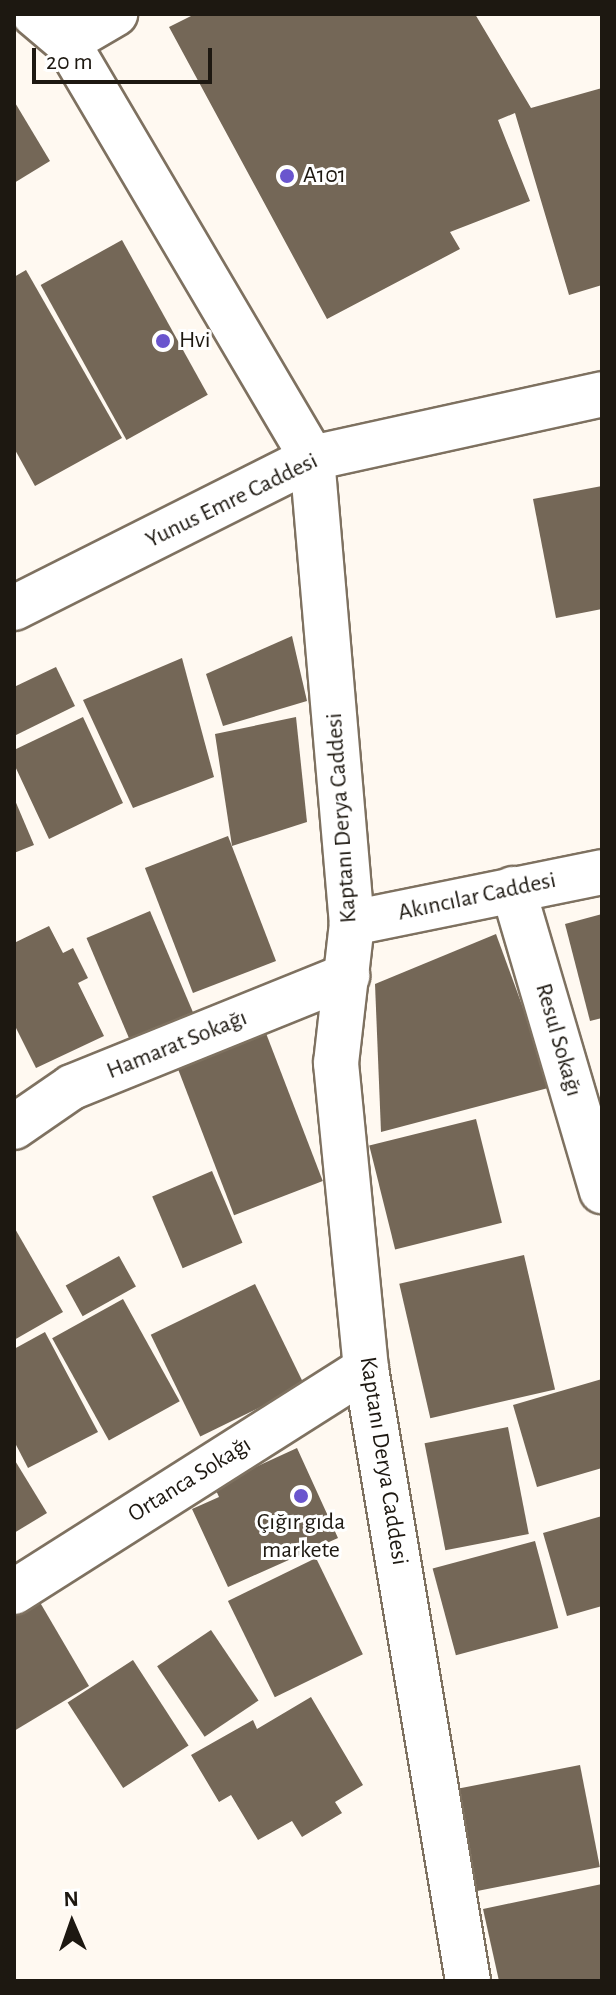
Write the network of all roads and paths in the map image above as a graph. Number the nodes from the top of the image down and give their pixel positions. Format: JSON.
{"nodes":[{"id":1,"x":34,"y":14,"type":"edge"},
{"id":2,"x":115,"y":14,"type":"edge"},
{"id":3,"x":67,"y":42,"type":"junction"},
{"id":4,"x":602,"y":394,"type":"edge"},
{"id":5,"x":312,"y":458,"type":"junction"},
{"id":6,"x":14,"y":608,"type":"edge"},
{"id":7,"x":602,"y":872,"type":"edge"},
{"id":8,"x":513,"y":889,"type":"junction"},
{"id":9,"x":352,"y":923,"type":"junction"},
{"id":10,"x":347,"y":976,"type":"junction"},
{"id":11,"x":14,"y":1127,"type":"edge"},
{"id":12,"x":602,"y":1191,"type":"edge"},
{"id":13,"x":366,"y":1369,"type":"junction"},
{"id":14,"x":14,"y":1592,"type":"edge"},
{"id":15,"x":468,"y":1981,"type":"edge"}],
"edges":[{"from":1,"to":3,"type":"street","name":"Kaptanı Derya Caddesi"},
{"from":2,"to":3,"type":"street"},
{"from":3,"to":5,"type":"street","name":"Kaptanı Derya Caddesi"},
{"from":4,"to":5,"type":"street","name":"Yunus Emre Caddesi"},
{"from":5,"to":6,"type":"street","name":"Yunus Emre Caddesi"},
{"from":5,"to":9,"type":"street","name":"Kaptanı Derya Caddesi"},
{"from":7,"to":8,"type":"street","name":"Akıncılar Caddesi"},
{"from":8,"to":9,"type":"street","name":"Akıncılar Caddesi"},
{"from":8,"to":12,"type":"street","name":"Resul Sokağı"},
{"from":9,"to":10,"type":"street","name":"Kaptanı Derya Caddesi"},
{"from":10,"to":11,"type":"street","name":"Hamarat Sokağı"},
{"from":10,"to":13,"type":"street","name":"Kaptanı Derya Caddesi"},
{"from":13,"to":14,"type":"street","name":"Ortanca Sokağı"},
{"from":13,"to":15,"type":"street","name":"Kaptanı Derya Caddesi"}]}
